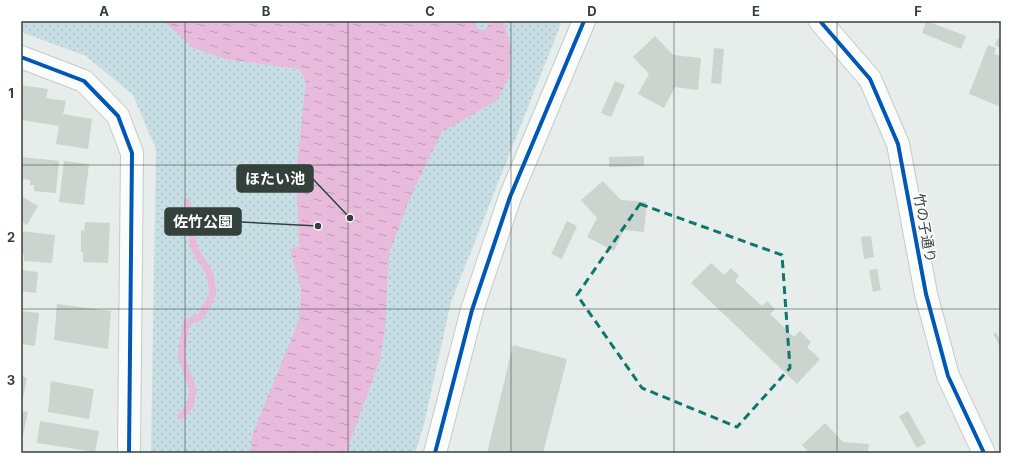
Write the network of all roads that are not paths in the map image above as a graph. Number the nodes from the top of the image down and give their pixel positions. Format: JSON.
{"nodes":[{"id":1,"x":584,"y":21,"type":"edge"},
{"id":2,"x":820,"y":21,"type":"edge"},
{"id":3,"x":21,"y":57,"type":"edge"},
{"id":4,"x":1001,"y":444,"type":"edge"},
{"id":5,"x":129,"y":453,"type":"edge"},
{"id":6,"x":435,"y":453,"type":"edge"},
{"id":7,"x":984,"y":453,"type":"edge"}],
"edges":[{"from":1,"to":6,"type":"street"},
{"from":2,"to":7,"type":"street","name":"竹の子通り"},
{"from":3,"to":5,"type":"street"},
{"from":4,"to":7,"type":"street"}]}
